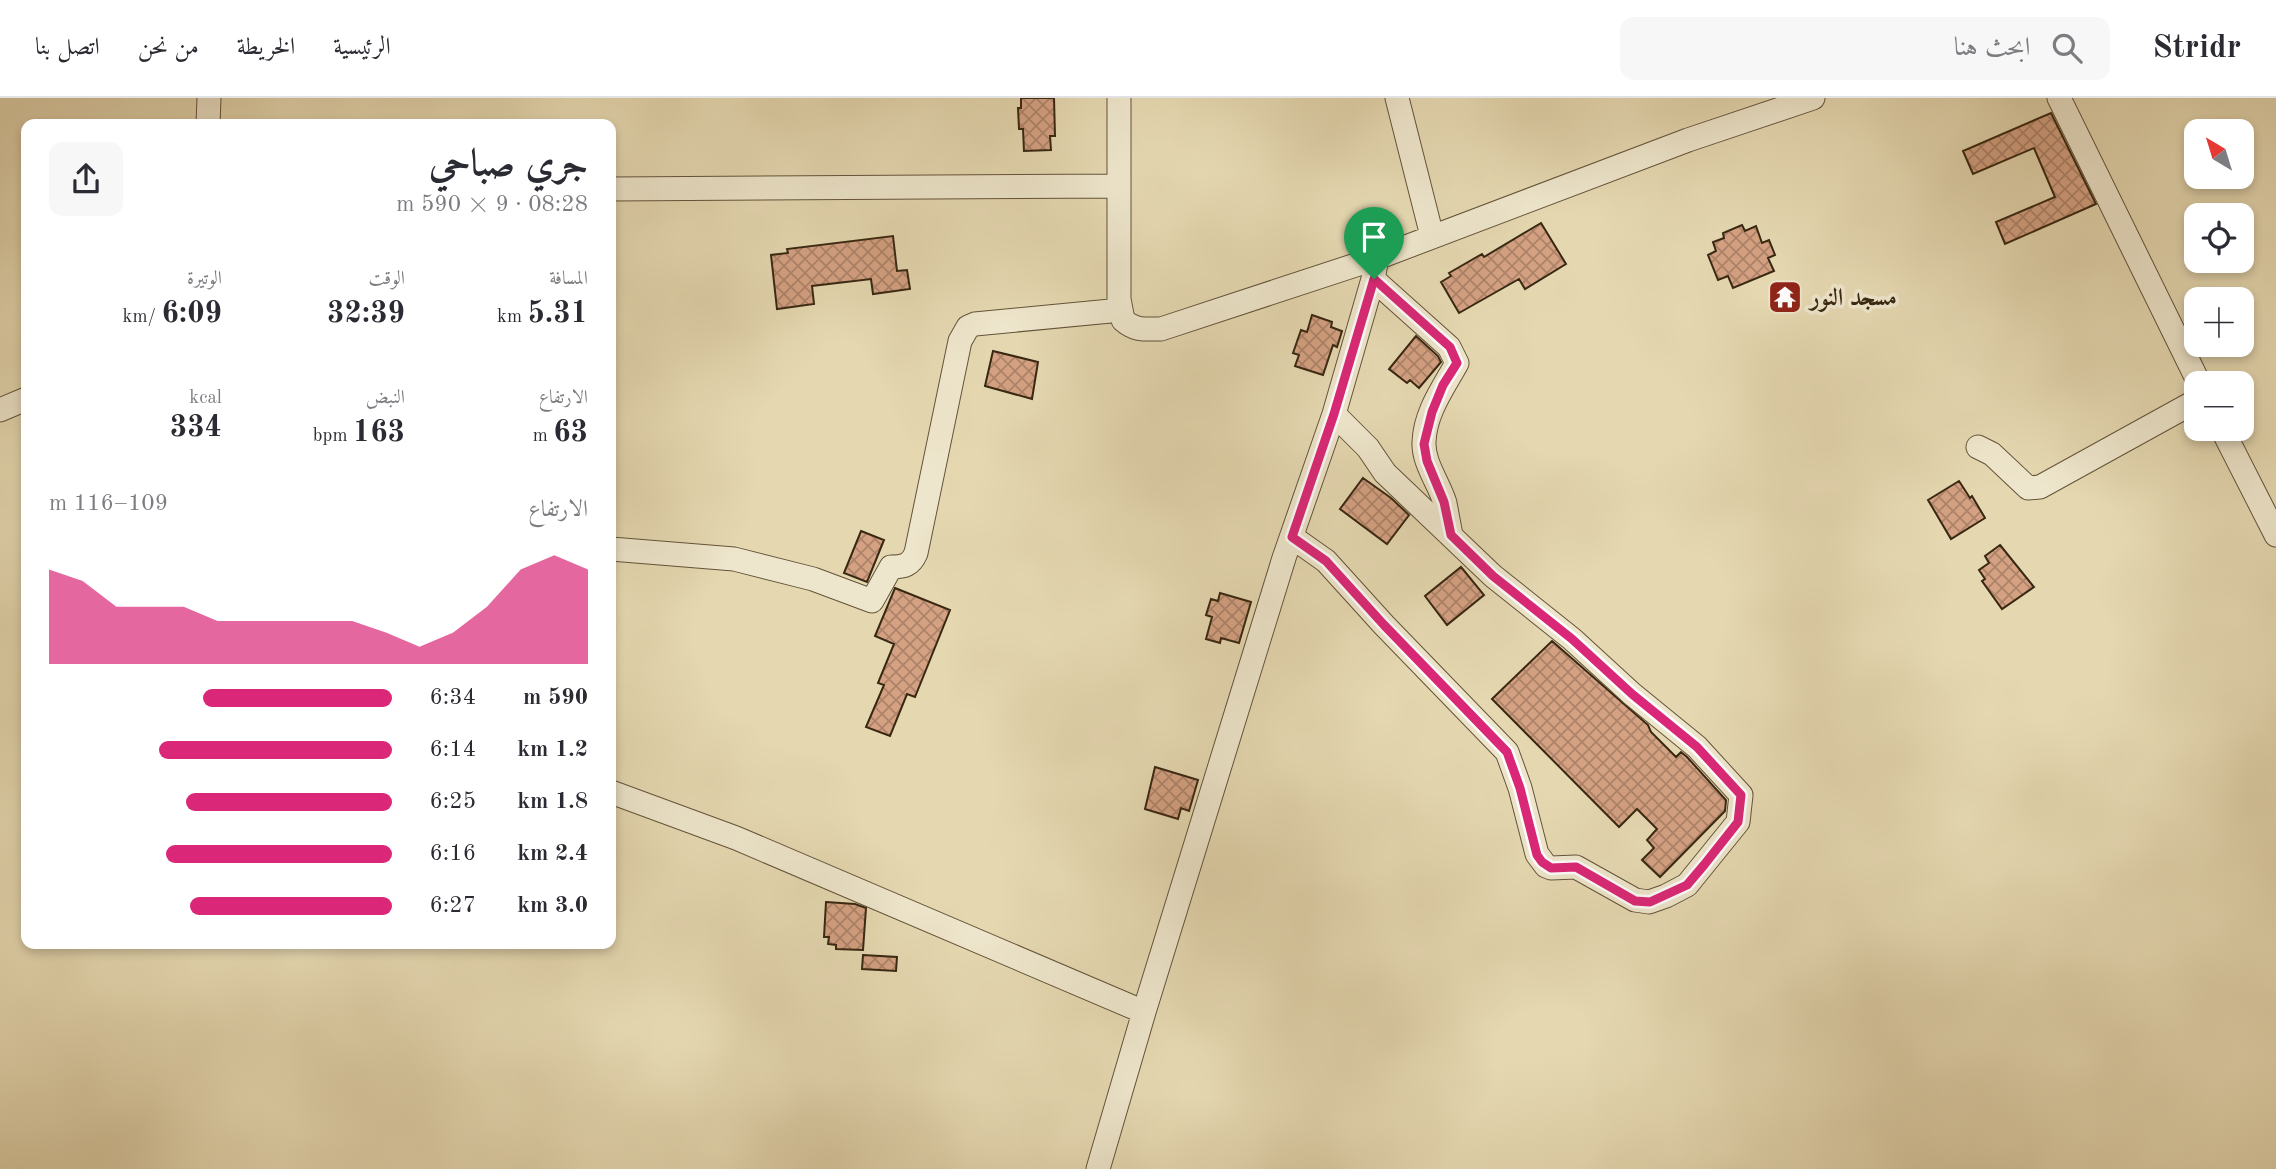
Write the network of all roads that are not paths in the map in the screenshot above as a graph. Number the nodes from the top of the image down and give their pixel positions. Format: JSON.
{"nodes":[{"id":1,"x":209,"y":98,"type":"edge"},
{"id":2,"x":1119,"y":98,"type":"edge"},
{"id":3,"x":1397,"y":98,"type":"edge"},
{"id":4,"x":1813,"y":98,"type":"edge"},
{"id":5,"x":2059,"y":98,"type":"edge"},
{"id":6,"x":208,"y":119,"type":"edge"},
{"id":7,"x":1118,"y":186,"type":"junction"},
{"id":8,"x":616,"y":189,"type":"edge"},
{"id":9,"x":1432,"y":236,"type":"junction"},
{"id":10,"x":1375,"y":269,"type":"junction"},
{"id":11,"x":1121,"y":310,"type":"junction"},
{"id":12,"x":2193,"y":371,"type":"edge"},
{"id":13,"x":21,"y":401,"type":"edge"},
{"id":14,"x":2184,"y":408,"type":"edge"},
{"id":15,"x":0,"y":410,"type":"edge"},
{"id":16,"x":1334,"y":414,"type":"junction"},
{"id":17,"x":2228,"y":441,"type":"edge"},
{"id":18,"x":1978,"y":447,"type":"dead end"},
{"id":19,"x":1451,"y":535,"type":"junction"},
{"id":20,"x":2276,"y":535,"type":"edge"},
{"id":21,"x":1292,"y":537,"type":"junction"},
{"id":22,"x":616,"y":549,"type":"edge"},
{"id":23,"x":616,"y":794,"type":"edge"},
{"id":24,"x":1144,"y":1012,"type":"junction"},
{"id":25,"x":1098,"y":1169,"type":"edge"}],
"edges":[{"from":1,"to":6,"type":"street"},
{"from":2,"to":7,"type":"street"},
{"from":3,"to":9,"type":"street"},
{"from":4,"to":9,"type":"street"},
{"from":5,"to":12,"type":"street"},
{"from":7,"to":8,"type":"street"},
{"from":7,"to":11,"type":"street"},
{"from":9,"to":10,"type":"street"},
{"from":10,"to":11,"type":"street"},
{"from":10,"to":16,"type":"street"},
{"from":10,"to":19,"type":"street"},
{"from":11,"to":22,"type":"street"},
{"from":13,"to":15,"type":"street"},
{"from":14,"to":18,"type":"street"},
{"from":16,"to":19,"type":"street"},
{"from":16,"to":21,"type":"street"},
{"from":17,"to":20,"type":"street"},
{"from":19,"to":21,"type":"street"},
{"from":21,"to":24,"type":"street"},
{"from":23,"to":24,"type":"street"},
{"from":24,"to":25,"type":"street"}]}
